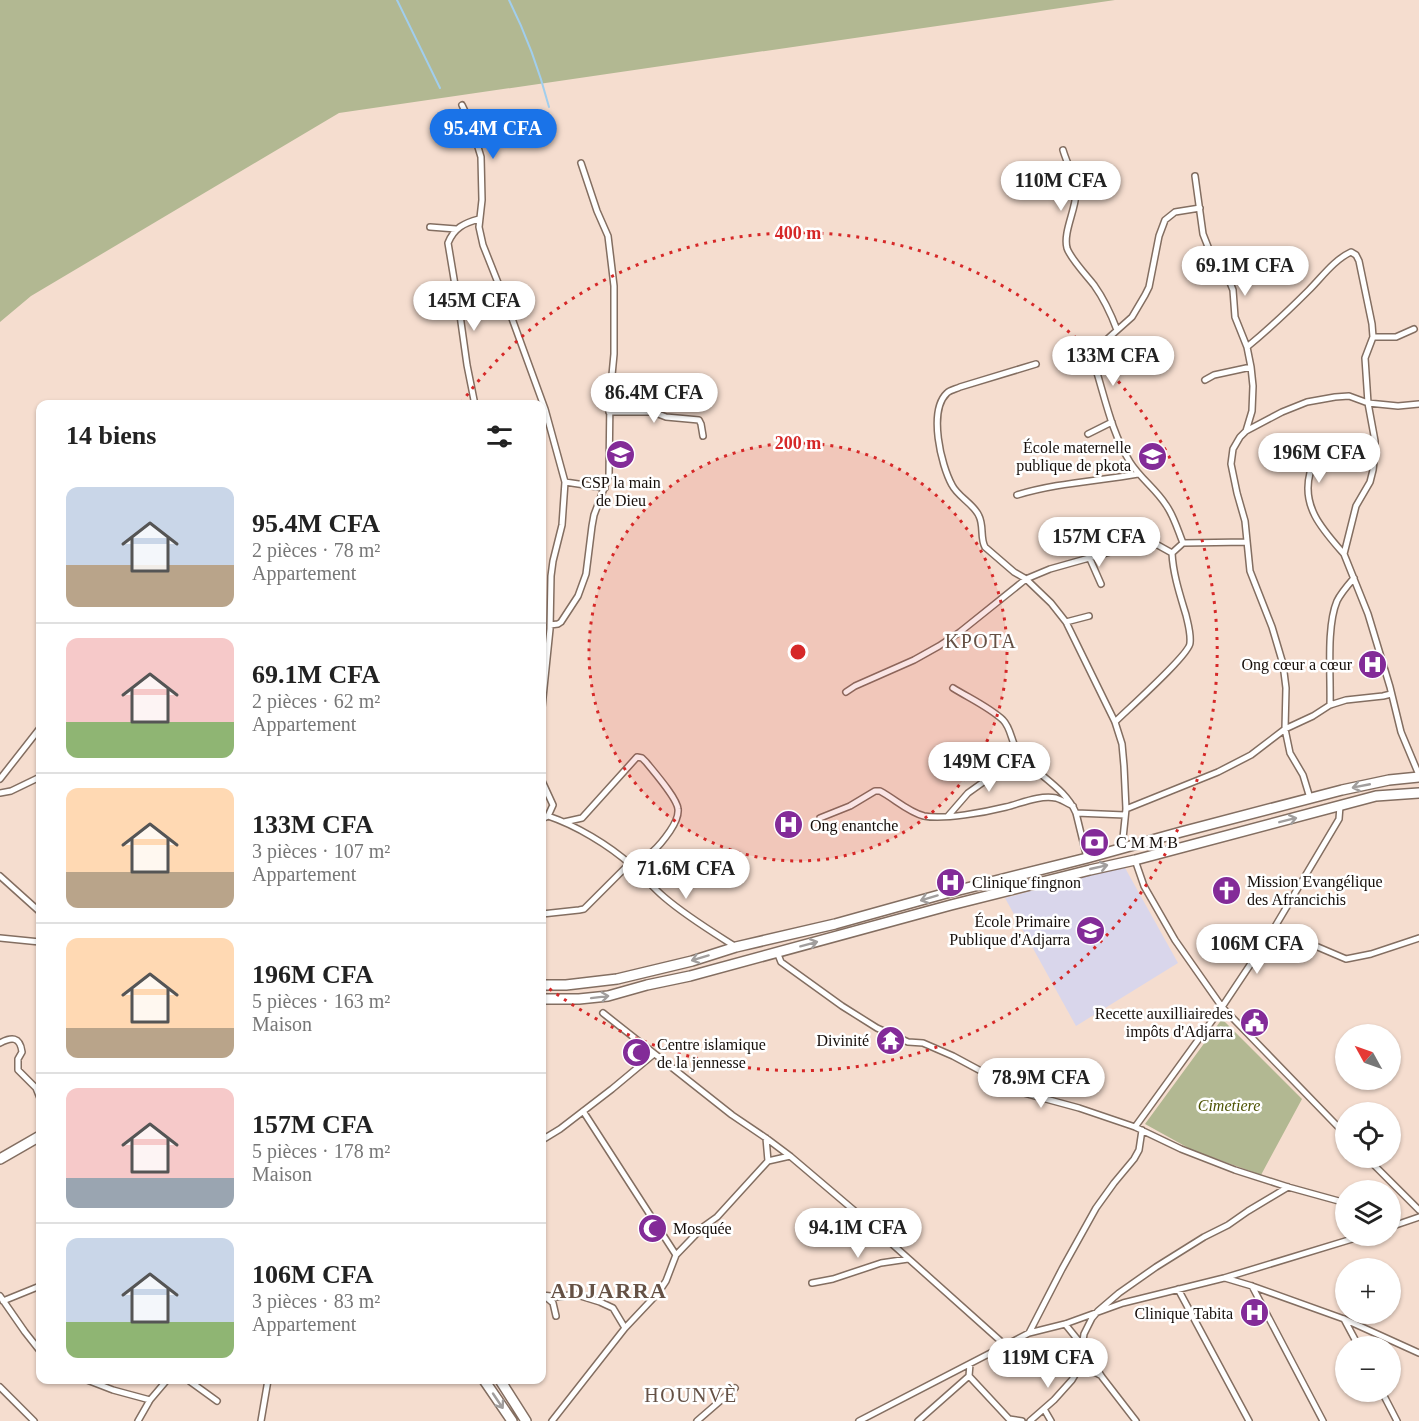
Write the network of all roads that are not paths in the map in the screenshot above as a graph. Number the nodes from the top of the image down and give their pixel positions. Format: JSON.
{"nodes":[{"id":1,"x":462,"y":105,"type":"dead end"},
{"id":2,"x":1063,"y":150,"type":"dead end"},
{"id":3,"x":581,"y":163,"type":"dead end"},
{"id":4,"x":1195,"y":176,"type":"dead end"},
{"id":5,"x":1200,"y":208,"type":"junction"},
{"id":6,"x":479,"y":219,"type":"junction"},
{"id":7,"x":430,"y":227,"type":"dead end"},
{"id":8,"x":456,"y":229,"type":"junction"},
{"id":9,"x":1414,"y":329,"type":"dead end"},
{"id":10,"x":1117,"y":330,"type":"junction"},
{"id":11,"x":1373,"y":337,"type":"junction"},
{"id":12,"x":1247,"y":348,"type":"junction"},
{"id":13,"x":1036,"y":364,"type":"dead end"},
{"id":14,"x":1251,"y":367,"type":"junction"},
{"id":15,"x":1205,"y":380,"type":"dead end"},
{"id":16,"x":474,"y":400,"type":"edge"},
{"id":17,"x":542,"y":400,"type":"edge"},
{"id":18,"x":1368,"y":403,"type":"junction"},
{"id":19,"x":1419,"y":404,"type":"edge"},
{"id":20,"x":609,"y":412,"type":"junction"},
{"id":21,"x":546,"y":413,"type":"edge"},
{"id":22,"x":1112,"y":422,"type":"junction"},
{"id":23,"x":1246,"y":430,"type":"junction"},
{"id":24,"x":1088,"y":434,"type":"dead end"},
{"id":25,"x":704,"y":436,"type":"dead end"},
{"id":26,"x":1375,"y":441,"type":"junction"},
{"id":27,"x":1138,"y":474,"type":"junction"},
{"id":28,"x":565,"y":482,"type":"junction"},
{"id":29,"x":605,"y":488,"type":"junction"},
{"id":30,"x":1017,"y":495,"type":"dead end"},
{"id":31,"x":1247,"y":542,"type":"junction"},
{"id":32,"x":1183,"y":543,"type":"junction"},
{"id":33,"x":1172,"y":553,"type":"junction"},
{"id":34,"x":1344,"y":554,"type":"junction"},
{"id":35,"x":1090,"y":559,"type":"junction"},
{"id":36,"x":1354,"y":578,"type":"junction"},
{"id":37,"x":1026,"y":579,"type":"junction"},
{"id":38,"x":1101,"y":584,"type":"dead end"},
{"id":39,"x":1089,"y":616,"type":"dead end"},
{"id":40,"x":1066,"y":622,"type":"junction"},
{"id":41,"x":550,"y":627,"type":"junction"},
{"id":42,"x":546,"y":628,"type":"edge"},
{"id":43,"x":546,"y":667,"type":"edge"},
{"id":44,"x":953,"y":688,"type":"dead end"},
{"id":45,"x":846,"y":692,"type":"dead end"},
{"id":46,"x":1391,"y":694,"type":"junction"},
{"id":47,"x":1330,"y":705,"type":"junction"},
{"id":48,"x":1115,"y":722,"type":"junction"},
{"id":49,"x":1285,"y":729,"type":"junction"},
{"id":50,"x":36,"y":733,"type":"edge"},
{"id":51,"x":1027,"y":762,"type":"junction"},
{"id":52,"x":1419,"y":776,"type":"edge"},
{"id":53,"x":0,"y":779,"type":"edge"},
{"id":54,"x":36,"y":779,"type":"edge"},
{"id":55,"x":546,"y":790,"type":"edge"},
{"id":56,"x":0,"y":793,"type":"edge"},
{"id":57,"x":1419,"y":793,"type":"edge"},
{"id":58,"x":1310,"y":798,"type":"junction"},
{"id":59,"x":1073,"y":806,"type":"junction"},
{"id":60,"x":1340,"y":806,"type":"junction"},
{"id":61,"x":1125,"y":812,"type":"junction"},
{"id":62,"x":1076,"y":813,"type":"junction"},
{"id":63,"x":546,"y":815,"type":"edge"},
{"id":64,"x":948,"y":816,"type":"junction"},
{"id":65,"x":546,"y":818,"type":"edge"},
{"id":66,"x":820,"y":818,"type":"dead end"},
{"id":67,"x":564,"y":822,"type":"junction"},
{"id":68,"x":1122,"y":848,"type":"junction"},
{"id":69,"x":1088,"y":858,"type":"junction"},
{"id":70,"x":1135,"y":860,"type":"junction"},
{"id":71,"x":630,"y":863,"type":"junction"},
{"id":72,"x":0,"y":876,"type":"edge"},
{"id":73,"x":36,"y":908,"type":"edge"},
{"id":74,"x":546,"y":914,"type":"edge"},
{"id":75,"x":1270,"y":935,"type":"junction"},
{"id":76,"x":0,"y":938,"type":"edge"},
{"id":77,"x":1419,"y":938,"type":"edge"},
{"id":78,"x":36,"y":942,"type":"edge"},
{"id":79,"x":736,"y":947,"type":"junction"},
{"id":80,"x":777,"y":952,"type":"junction"},
{"id":81,"x":546,"y":985,"type":"edge"},
{"id":82,"x":546,"y":999,"type":"edge"},
{"id":83,"x":1222,"y":1007,"type":"junction"},
{"id":84,"x":603,"y":1013,"type":"dead end"},
{"id":85,"x":0,"y":1043,"type":"edge"},
{"id":86,"x":654,"y":1054,"type":"junction"},
{"id":87,"x":36,"y":1088,"type":"edge"},
{"id":88,"x":583,"y":1111,"type":"junction"},
{"id":89,"x":1335,"y":1124,"type":"edge"},
{"id":90,"x":1135,"y":1127,"type":"junction"},
{"id":91,"x":1142,"y":1130,"type":"junction"},
{"id":92,"x":546,"y":1138,"type":"edge"},
{"id":93,"x":766,"y":1138,"type":"junction"},
{"id":94,"x":36,"y":1140,"type":"edge"},
{"id":95,"x":790,"y":1156,"type":"junction"},
{"id":96,"x":0,"y":1159,"type":"edge"},
{"id":97,"x":768,"y":1161,"type":"junction"},
{"id":98,"x":1377,"y":1168,"type":"edge"},
{"id":99,"x":1288,"y":1187,"type":"junction"},
{"id":100,"x":1335,"y":1200,"type":"edge"},
{"id":101,"x":1419,"y":1210,"type":"edge"},
{"id":102,"x":1419,"y":1217,"type":"edge"},
{"id":103,"x":1401,"y":1223,"type":"edge"},
{"id":104,"x":1335,"y":1244,"type":"edge"},
{"id":105,"x":676,"y":1255,"type":"junction"},
{"id":106,"x":908,"y":1259,"type":"junction"},
{"id":107,"x":1224,"y":1278,"type":"junction"},
{"id":108,"x":812,"y":1283,"type":"dead end"},
{"id":109,"x":1252,"y":1286,"type":"junction"},
{"id":110,"x":36,"y":1287,"type":"edge"},
{"id":111,"x":1178,"y":1289,"type":"junction"},
{"id":112,"x":546,"y":1296,"type":"edge"},
{"id":113,"x":546,"y":1298,"type":"edge"},
{"id":114,"x":2,"y":1299,"type":"edge"},
{"id":115,"x":1098,"y":1311,"type":"junction"},
{"id":116,"x":556,"y":1316,"type":"dead end"},
{"id":117,"x":1335,"y":1316,"type":"edge"},
{"id":118,"x":1065,"y":1324,"type":"junction"},
{"id":119,"x":1355,"y":1324,"type":"edge"},
{"id":120,"x":625,"y":1328,"type":"junction"},
{"id":121,"x":1029,"y":1334,"type":"junction"},
{"id":122,"x":1005,"y":1345,"type":"junction"},
{"id":123,"x":1082,"y":1345,"type":"junction"},
{"id":124,"x":36,"y":1346,"type":"edge"},
{"id":125,"x":1419,"y":1353,"type":"edge"},
{"id":126,"x":970,"y":1364,"type":"junction"},
{"id":127,"x":1079,"y":1368,"type":"junction"},
{"id":128,"x":969,"y":1376,"type":"junction"},
{"id":129,"x":1102,"y":1377,"type":"junction"},
{"id":130,"x":97,"y":1384,"type":"edge"},
{"id":131,"x":164,"y":1384,"type":"edge"},
{"id":132,"x":194,"y":1384,"type":"edge"},
{"id":133,"x":267,"y":1384,"type":"edge"},
{"id":134,"x":487,"y":1384,"type":"edge"},
{"id":135,"x":504,"y":1384,"type":"edge"},
{"id":136,"x":0,"y":1387,"type":"edge"},
{"id":137,"x":735,"y":1388,"type":"dead end"},
{"id":138,"x":150,"y":1400,"type":"junction"},
{"id":139,"x":217,"y":1401,"type":"dead end"},
{"id":140,"x":1387,"y":1402,"type":"edge"},
{"id":141,"x":1044,"y":1409,"type":"junction"},
{"id":142,"x":1009,"y":1420,"type":"edge"},
{"id":143,"x":34,"y":1421,"type":"edge"},
{"id":144,"x":138,"y":1421,"type":"edge"},
{"id":145,"x":261,"y":1421,"type":"edge"},
{"id":146,"x":512,"y":1421,"type":"edge"},
{"id":147,"x":526,"y":1421,"type":"edge"},
{"id":148,"x":552,"y":1421,"type":"edge"},
{"id":149,"x":697,"y":1421,"type":"edge"},
{"id":150,"x":859,"y":1421,"type":"edge"},
{"id":151,"x":918,"y":1421,"type":"edge"},
{"id":152,"x":1022,"y":1421,"type":"edge"},
{"id":153,"x":1030,"y":1421,"type":"edge"},
{"id":154,"x":1051,"y":1421,"type":"edge"},
{"id":155,"x":1136,"y":1421,"type":"edge"},
{"id":156,"x":1249,"y":1421,"type":"edge"},
{"id":157,"x":1323,"y":1421,"type":"edge"},
{"id":158,"x":1397,"y":1421,"type":"edge"}],
"edges":[{"from":1,"to":6,"type":"street"},
{"from":2,"to":10,"type":"street"},
{"from":3,"to":20,"type":"street"},
{"from":4,"to":5,"type":"street"},
{"from":5,"to":10,"type":"street"},
{"from":5,"to":12,"type":"street"},
{"from":6,"to":8,"type":"street"},
{"from":6,"to":17,"type":"street"},
{"from":7,"to":8,"type":"street"},
{"from":8,"to":16,"type":"street"},
{"from":9,"to":11,"type":"street"},
{"from":10,"to":22,"type":"street"},
{"from":11,"to":12,"type":"street"},
{"from":11,"to":18,"type":"street"},
{"from":12,"to":14,"type":"street"},
{"from":13,"to":37,"type":"street"},
{"from":14,"to":15,"type":"street"},
{"from":14,"to":23,"type":"street"},
{"from":18,"to":19,"type":"street"},
{"from":18,"to":23,"type":"street"},
{"from":18,"to":26,"type":"street"},
{"from":20,"to":25,"type":"street"},
{"from":20,"to":29,"type":"street"},
{"from":21,"to":28,"type":"street"},
{"from":22,"to":24,"type":"street"},
{"from":22,"to":27,"type":"street"},
{"from":23,"to":31,"type":"street"},
{"from":26,"to":34,"type":"street"},
{"from":26,"to":34,"type":"street"},
{"from":27,"to":30,"type":"street"},
{"from":27,"to":32,"type":"street"},
{"from":28,"to":29,"type":"street"},
{"from":28,"to":41,"type":"street"},
{"from":29,"to":41,"type":"street"},
{"from":31,"to":32,"type":"street"},
{"from":31,"to":49,"type":"street"},
{"from":32,"to":33,"type":"street"},
{"from":33,"to":35,"type":"street"},
{"from":33,"to":48,"type":"street"},
{"from":34,"to":36,"type":"street"},
{"from":35,"to":37,"type":"street"},
{"from":35,"to":38,"type":"street"},
{"from":36,"to":46,"type":"street"},
{"from":36,"to":47,"type":"street"},
{"from":37,"to":40,"type":"street"},
{"from":37,"to":45,"type":"street"},
{"from":39,"to":40,"type":"street"},
{"from":40,"to":48,"type":"street"},
{"from":41,"to":42,"type":"street"},
{"from":41,"to":43,"type":"street"},
{"from":44,"to":51,"type":"street"},
{"from":46,"to":47,"type":"street"},
{"from":46,"to":52,"type":"street"},
{"from":47,"to":49,"type":"street"},
{"from":48,"to":61,"type":"street"},
{"from":49,"to":58,"type":"street"},
{"from":49,"to":61,"type":"street"},
{"from":50,"to":53,"type":"street"},
{"from":51,"to":59,"type":"street"},
{"from":51,"to":64,"type":"street"},
{"from":52,"to":58,"type":"main road","one_way":true},
{"from":54,"to":56,"type":"street"},
{"from":55,"to":63,"type":"street"},
{"from":57,"to":60,"type":"main road"},
{"from":58,"to":68,"type":"main road"},
{"from":59,"to":62,"type":"street"},
{"from":59,"to":64,"type":"street"},
{"from":70,"to":60,"type":"main road","one_way":true},
{"from":60,"to":75,"type":"street"},
{"from":61,"to":62,"type":"street"},
{"from":61,"to":68,"type":"street"},
{"from":62,"to":69,"type":"street"},
{"from":64,"to":66,"type":"street"},
{"from":65,"to":67,"type":"street"},
{"from":67,"to":71,"type":"street"},
{"from":67,"to":71,"type":"street"},
{"from":68,"to":69,"type":"main road"},
{"from":69,"to":79,"type":"main road","one_way":true},
{"from":80,"to":70,"type":"main road","one_way":true},
{"from":70,"to":83,"type":"street"},
{"from":71,"to":74,"type":"street"},
{"from":71,"to":79,"type":"street"},
{"from":72,"to":73,"type":"street"},
{"from":75,"to":77,"type":"street"},
{"from":75,"to":83,"type":"street"},
{"from":76,"to":78,"type":"street"},
{"from":79,"to":81,"type":"main road","one_way":true},
{"from":82,"to":80,"type":"main road","one_way":true},
{"from":80,"to":90,"type":"street"},
{"from":83,"to":89,"type":"street"},
{"from":83,"to":90,"type":"street"},
{"from":84,"to":86,"type":"street"},
{"from":85,"to":87,"type":"street"},
{"from":86,"to":88,"type":"street"},
{"from":86,"to":93,"type":"street"},
{"from":88,"to":92,"type":"street"},
{"from":88,"to":105,"type":"street"},
{"from":90,"to":91,"type":"street"},
{"from":91,"to":99,"type":"street"},
{"from":91,"to":121,"type":"street"},
{"from":93,"to":95,"type":"street"},
{"from":93,"to":97,"type":"street"},
{"from":94,"to":96,"type":"main road"},
{"from":95,"to":97,"type":"street"},
{"from":95,"to":106,"type":"street"},
{"from":97,"to":105,"type":"street"},
{"from":98,"to":101,"type":"street"},
{"from":99,"to":100,"type":"street"},
{"from":99,"to":115,"type":"street"},
{"from":102,"to":103,"type":"street"},
{"from":104,"to":107,"type":"street"},
{"from":105,"to":120,"type":"street"},
{"from":106,"to":108,"type":"street"},
{"from":106,"to":122,"type":"street"},
{"from":107,"to":109,"type":"street"},
{"from":107,"to":111,"type":"street"},
{"from":109,"to":117,"type":"street"},
{"from":109,"to":157,"type":"street"},
{"from":110,"to":114,"type":"street"},
{"from":111,"to":115,"type":"street"},
{"from":111,"to":156,"type":"street"},
{"from":112,"to":120,"type":"street"},
{"from":113,"to":116,"type":"street"},
{"from":114,"to":124,"type":"street"},
{"from":115,"to":118,"type":"street"},
{"from":115,"to":123,"type":"street"},
{"from":118,"to":121,"type":"street"},
{"from":118,"to":123,"type":"street"},
{"from":119,"to":125,"type":"street"},
{"from":120,"to":148,"type":"street"},
{"from":121,"to":122,"type":"street"},
{"from":122,"to":126,"type":"street"},
{"from":123,"to":127,"type":"street"},
{"from":123,"to":129,"type":"street"},
{"from":126,"to":128,"type":"street"},
{"from":126,"to":150,"type":"street"},
{"from":127,"to":129,"type":"street"},
{"from":127,"to":141,"type":"street"},
{"from":128,"to":142,"type":"street"},
{"from":128,"to":151,"type":"street"},
{"from":129,"to":155,"type":"street"},
{"from":130,"to":138,"type":"street"},
{"from":131,"to":138,"type":"street"},
{"from":132,"to":139,"type":"street"},
{"from":133,"to":145,"type":"street"},
{"from":134,"to":146,"type":"main road","one_way":true},
{"from":135,"to":147,"type":"main road"},
{"from":136,"to":143,"type":"street"},
{"from":137,"to":149,"type":"street"},
{"from":138,"to":144,"type":"street"},
{"from":140,"to":158,"type":"street"},
{"from":141,"to":153,"type":"street"},
{"from":141,"to":154,"type":"street"},
{"from":142,"to":152,"type":"street"}]}
